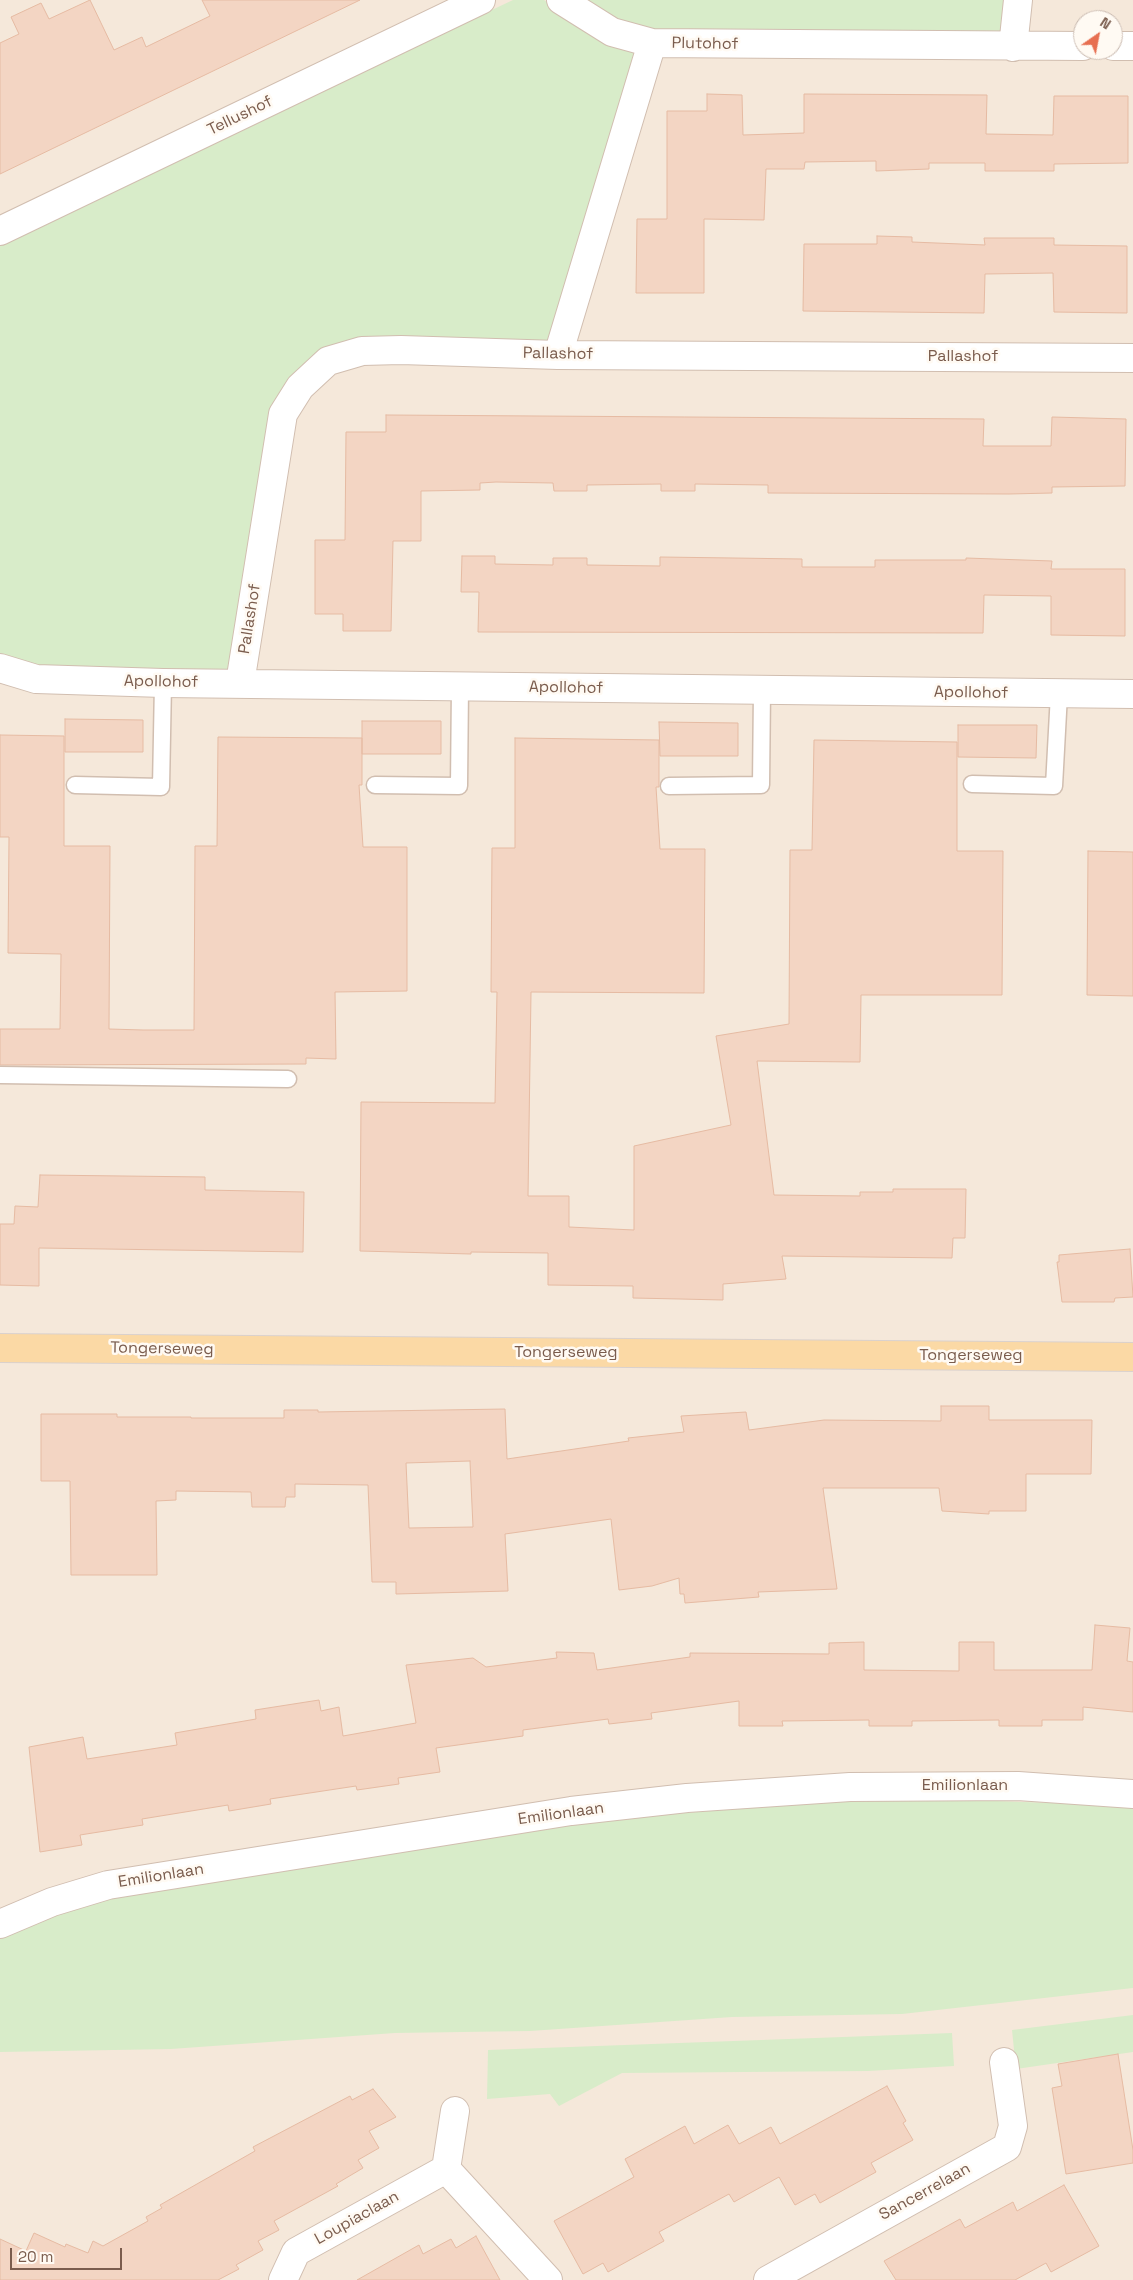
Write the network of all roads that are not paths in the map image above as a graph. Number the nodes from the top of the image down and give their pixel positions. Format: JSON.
{"nodes":[{"id":1,"x":481,"y":0,"type":"edge"},
{"id":2,"x":561,"y":0,"type":"edge"},
{"id":3,"x":1018,"y":0,"type":"edge"},
{"id":4,"x":652,"y":43,"type":"junction"},
{"id":5,"x":1073,"y":46,"type":"edge"},
{"id":6,"x":1013,"y":47,"type":"junction"},
{"id":7,"x":0,"y":231,"type":"edge"},
{"id":8,"x":558,"y":355,"type":"junction"},
{"id":9,"x":1133,"y":358,"type":"edge"},
{"id":10,"x":0,"y":668,"type":"edge"},
{"id":11,"x":163,"y":683,"type":"junction"},
{"id":12,"x":240,"y":683,"type":"junction"},
{"id":13,"x":460,"y":686,"type":"junction"},
{"id":14,"x":762,"y":690,"type":"junction"},
{"id":15,"x":1059,"y":694,"type":"junction"},
{"id":16,"x":1133,"y":694,"type":"edge"},
{"id":17,"x":972,"y":784,"type":"dead end"},
{"id":18,"x":75,"y":785,"type":"dead end"},
{"id":19,"x":375,"y":785,"type":"dead end"},
{"id":20,"x":669,"y":786,"type":"dead end"},
{"id":21,"x":0,"y":1075,"type":"edge"},
{"id":22,"x":288,"y":1079,"type":"dead end"},
{"id":23,"x":0,"y":1348,"type":"edge"},
{"id":24,"x":1133,"y":1358,"type":"edge"},
{"id":25,"x":1133,"y":1794,"type":"edge"},
{"id":26,"x":0,"y":1924,"type":"edge"},
{"id":27,"x":1004,"y":2062,"type":"dead end"},
{"id":28,"x":455,"y":2111,"type":"dead end"},
{"id":29,"x":446,"y":2169,"type":"junction"},
{"id":30,"x":283,"y":2280,"type":"edge"},
{"id":31,"x":548,"y":2280,"type":"edge"},
{"id":32,"x":768,"y":2280,"type":"edge"}],
"edges":[{"from":1,"to":7,"type":"street","name":"Tellushof"},
{"from":2,"to":4,"type":"street"},
{"from":3,"to":6,"type":"street"},
{"from":4,"to":6,"type":"street","name":"Plutohof"},
{"from":4,"to":8,"type":"street","name":"Plutohof"},
{"from":5,"to":6,"type":"street","name":"Plutohof"},
{"from":8,"to":9,"type":"street","name":"Pallashof"},
{"from":8,"to":12,"type":"street","name":"Pallashof"},
{"from":10,"to":11,"type":"street","name":"Apollohof"},
{"from":11,"to":12,"type":"street","name":"Apollohof"},
{"from":11,"to":18,"type":"lane"},
{"from":12,"to":13,"type":"street","name":"Apollohof"},
{"from":13,"to":14,"type":"street","name":"Apollohof"},
{"from":13,"to":19,"type":"lane"},
{"from":14,"to":15,"type":"street","name":"Apollohof"},
{"from":14,"to":20,"type":"lane"},
{"from":15,"to":16,"type":"street","name":"Apollohof"},
{"from":15,"to":17,"type":"lane"},
{"from":21,"to":22,"type":"lane"},
{"from":23,"to":24,"type":"main road","name":"Tongerseweg"},
{"from":25,"to":26,"type":"street","name":"Emilionlaan"},
{"from":27,"to":32,"type":"street","name":"Sancerrelaan"},
{"from":28,"to":29,"type":"street"},
{"from":29,"to":30,"type":"street","name":"Loupiaclaan"},
{"from":29,"to":31,"type":"street"}]}
